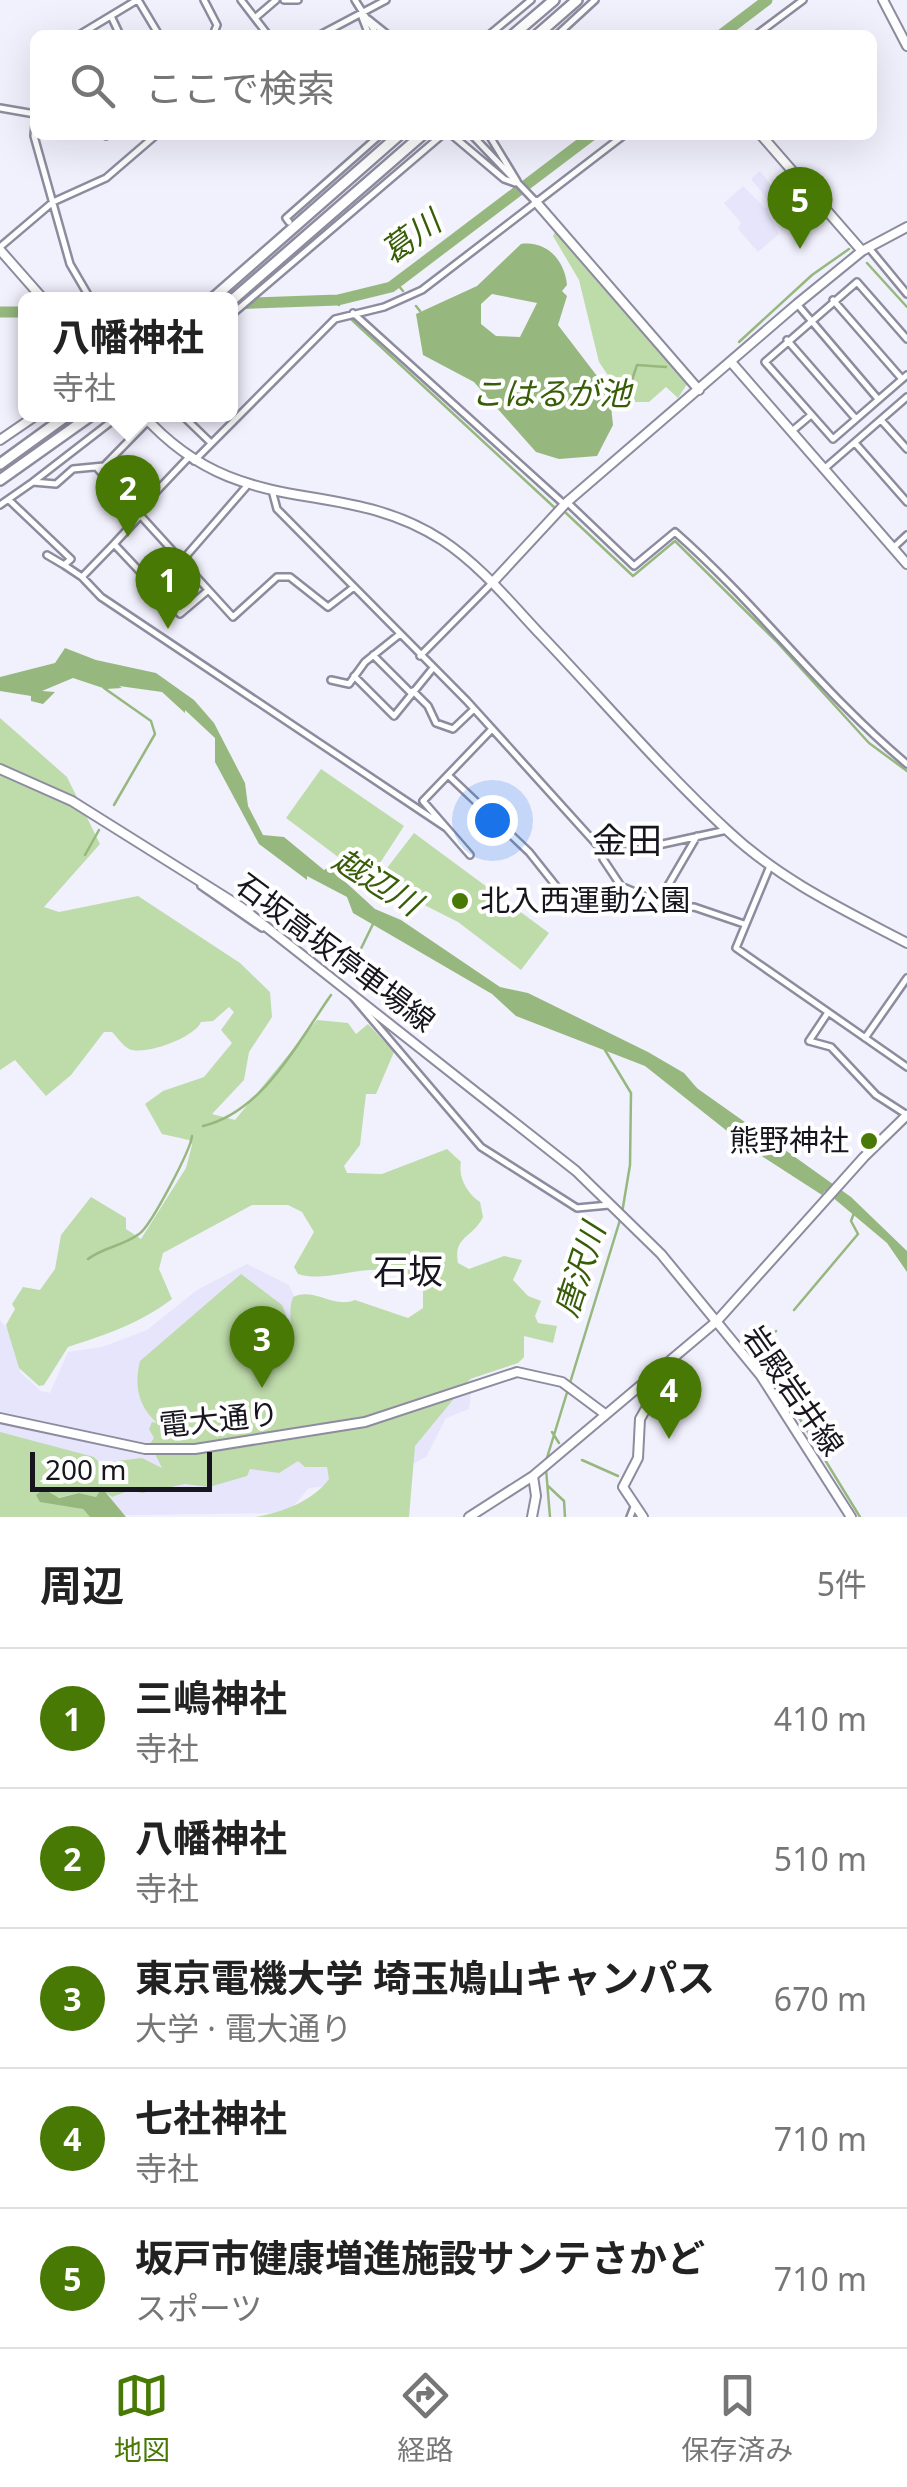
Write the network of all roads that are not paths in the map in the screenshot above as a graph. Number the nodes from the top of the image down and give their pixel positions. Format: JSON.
{"nodes":[{"id":1,"x":138,"y":0,"type":"edge"},
{"id":2,"x":204,"y":0,"type":"edge"},
{"id":3,"x":242,"y":0,"type":"edge"},
{"id":4,"x":280,"y":0,"type":"edge"},
{"id":5,"x":298,"y":0,"type":"edge"},
{"id":6,"x":355,"y":0,"type":"edge"},
{"id":7,"x":386,"y":0,"type":"edge"},
{"id":8,"x":530,"y":0,"type":"edge"},
{"id":9,"x":554,"y":0,"type":"edge"},
{"id":10,"x":577,"y":0,"type":"edge"},
{"id":11,"x":595,"y":0,"type":"edge"},
{"id":12,"x":803,"y":0,"type":"edge"},
{"id":13,"x":883,"y":0,"type":"edge"},
{"id":14,"x":362,"y":14,"type":"junction"},
{"id":15,"x":110,"y":16,"type":"junction"},
{"id":16,"x":255,"y":18,"type":"junction"},
{"id":17,"x":87,"y":30,"type":"edge"},
{"id":18,"x":117,"y":30,"type":"edge"},
{"id":19,"x":156,"y":30,"type":"edge"},
{"id":20,"x":216,"y":30,"type":"edge"},
{"id":21,"x":264,"y":30,"type":"edge"},
{"id":22,"x":330,"y":30,"type":"edge"},
{"id":23,"x":367,"y":30,"type":"edge"},
{"id":24,"x":373,"y":30,"type":"edge"},
{"id":25,"x":382,"y":30,"type":"edge"},
{"id":26,"x":495,"y":30,"type":"edge"},
{"id":27,"x":520,"y":30,"type":"edge"},
{"id":28,"x":543,"y":30,"type":"edge"},
{"id":29,"x":563,"y":30,"type":"edge"},
{"id":30,"x":763,"y":30,"type":"edge"},
{"id":31,"x":907,"y":46,"type":"edge"},
{"id":32,"x":0,"y":108,"type":"edge"},
{"id":33,"x":30,"y":113,"type":"edge"},
{"id":34,"x":35,"y":140,"type":"edge"},
{"id":35,"x":150,"y":140,"type":"edge"},
{"id":36,"x":374,"y":140,"type":"edge"},
{"id":37,"x":393,"y":140,"type":"edge"},
{"id":38,"x":416,"y":140,"type":"edge"},
{"id":39,"x":436,"y":140,"type":"edge"},
{"id":40,"x":458,"y":140,"type":"edge"},
{"id":41,"x":477,"y":140,"type":"edge"},
{"id":42,"x":493,"y":140,"type":"edge"},
{"id":43,"x":617,"y":140,"type":"edge"},
{"id":44,"x":766,"y":140,"type":"edge"},
{"id":45,"x":518,"y":184,"type":"junction"},
{"id":46,"x":534,"y":200,"type":"junction"},
{"id":47,"x":52,"y":202,"type":"junction"},
{"id":48,"x":289,"y":222,"type":"dead end"},
{"id":49,"x":907,"y":226,"type":"edge"},
{"id":50,"x":0,"y":248,"type":"edge"},
{"id":51,"x":866,"y":249,"type":"junction"},
{"id":52,"x":907,"y":280,"type":"edge"},
{"id":53,"x":900,"y":285,"type":"junction"},
{"id":54,"x":37,"y":292,"type":"edge"},
{"id":55,"x":86,"y":292,"type":"edge"},
{"id":56,"x":220,"y":292,"type":"edge"},
{"id":57,"x":907,"y":294,"type":"edge"},
{"id":58,"x":238,"y":296,"type":"edge"},
{"id":59,"x":834,"y":300,"type":"junction"},
{"id":60,"x":797,"y":304,"type":"junction"},
{"id":61,"x":238,"y":311,"type":"edge"},
{"id":62,"x":352,"y":313,"type":"junction"},
{"id":63,"x":810,"y":320,"type":"junction"},
{"id":64,"x":786,"y":340,"type":"junction"},
{"id":65,"x":907,"y":340,"type":"edge"},
{"id":66,"x":731,"y":362,"type":"junction"},
{"id":67,"x":904,"y":377,"type":"edge"},
{"id":68,"x":699,"y":390,"type":"junction"},
{"id":69,"x":907,"y":397,"type":"edge"},
{"id":70,"x":878,"y":399,"type":"junction"},
{"id":71,"x":238,"y":414,"type":"edge"},
{"id":72,"x":811,"y":415,"type":"junction"},
{"id":73,"x":856,"y":419,"type":"junction"},
{"id":74,"x":881,"y":420,"type":"junction"},
{"id":75,"x":26,"y":422,"type":"edge"},
{"id":76,"x":58,"y":422,"type":"edge"},
{"id":77,"x":82,"y":422,"type":"edge"},
{"id":78,"x":111,"y":422,"type":"edge"},
{"id":79,"x":142,"y":422,"type":"edge"},
{"id":80,"x":150,"y":422,"type":"edge"},
{"id":81,"x":190,"y":422,"type":"edge"},
{"id":82,"x":230,"y":422,"type":"edge"},
{"id":83,"x":792,"y":431,"type":"junction"},
{"id":84,"x":0,"y":440,"type":"edge"},
{"id":85,"x":210,"y":442,"type":"junction"},
{"id":86,"x":855,"y":443,"type":"junction"},
{"id":87,"x":907,"y":449,"type":"edge"},
{"id":88,"x":192,"y":459,"type":"junction"},
{"id":89,"x":0,"y":464,"type":"edge"},
{"id":90,"x":824,"y":468,"type":"junction"},
{"id":91,"x":98,"y":469,"type":"junction"},
{"id":92,"x":0,"y":480,"type":"edge"},
{"id":93,"x":34,"y":482,"type":"junction"},
{"id":94,"x":246,"y":486,"type":"junction"},
{"id":95,"x":273,"y":494,"type":"junction"},
{"id":96,"x":8,"y":500,"type":"junction"},
{"id":97,"x":907,"y":502,"type":"edge"},
{"id":98,"x":566,"y":504,"type":"junction"},
{"id":99,"x":0,"y":506,"type":"edge"},
{"id":100,"x":136,"y":516,"type":"junction"},
{"id":101,"x":907,"y":535,"type":"edge"},
{"id":102,"x":114,"y":544,"type":"junction"},
{"id":103,"x":893,"y":548,"type":"junction"},
{"id":104,"x":47,"y":555,"type":"dead end"},
{"id":105,"x":180,"y":563,"type":"junction"},
{"id":106,"x":907,"y":564,"type":"edge"},
{"id":107,"x":64,"y":565,"type":"junction"},
{"id":108,"x":82,"y":577,"type":"junction"},
{"id":109,"x":492,"y":583,"type":"junction"},
{"id":110,"x":354,"y":587,"type":"junction"},
{"id":111,"x":206,"y":592,"type":"junction"},
{"id":112,"x":400,"y":634,"type":"junction"},
{"id":113,"x":373,"y":655,"type":"junction"},
{"id":114,"x":420,"y":656,"type":"junction"},
{"id":115,"x":433,"y":668,"type":"junction"},
{"id":116,"x":354,"y":676,"type":"junction"},
{"id":117,"x":331,"y":680,"type":"dead end"},
{"id":118,"x":412,"y":692,"type":"junction"},
{"id":119,"x":474,"y":709,"type":"junction"},
{"id":120,"x":492,"y":729,"type":"junction"},
{"id":121,"x":907,"y":764,"type":"edge"},
{"id":122,"x":0,"y":768,"type":"edge"},
{"id":123,"x":449,"y":776,"type":"junction"},
{"id":124,"x":444,"y":827,"type":"junction"},
{"id":125,"x":727,"y":830,"type":"junction"},
{"id":126,"x":697,"y":836,"type":"junction"},
{"id":127,"x":603,"y":850,"type":"junction"},
{"id":128,"x":470,"y":855,"type":"dead end"},
{"id":129,"x":770,"y":866,"type":"junction"},
{"id":130,"x":660,"y":901,"type":"junction"},
{"id":131,"x":572,"y":906,"type":"dead end"},
{"id":132,"x":744,"y":924,"type":"junction"},
{"id":133,"x":907,"y":943,"type":"edge"},
{"id":134,"x":907,"y":978,"type":"edge"},
{"id":135,"x":348,"y":988,"type":"junction"},
{"id":136,"x":827,"y":1014,"type":"junction"},
{"id":137,"x":865,"y":1038,"type":"junction"},
{"id":138,"x":907,"y":1067,"type":"edge"},
{"id":139,"x":907,"y":1105,"type":"edge"},
{"id":140,"x":905,"y":1114,"type":"edge"},
{"id":141,"x":614,"y":1207,"type":"junction"},
{"id":142,"x":717,"y":1321,"type":"junction"},
{"id":143,"x":654,"y":1375,"type":"junction"},
{"id":144,"x":605,"y":1414,"type":"junction"},
{"id":145,"x":0,"y":1418,"type":"edge"},
{"id":146,"x":535,"y":1474,"type":"junction"},
{"id":147,"x":634,"y":1507,"type":"junction"},
{"id":148,"x":469,"y":1517,"type":"edge"},
{"id":149,"x":532,"y":1517,"type":"edge"},
{"id":150,"x":630,"y":1517,"type":"edge"},
{"id":151,"x":643,"y":1517,"type":"edge"},
{"id":152,"x":851,"y":1517,"type":"edge"}],
"edges":[{"from":1,"to":15,"type":"street"},
{"from":1,"to":19,"type":"street"},
{"from":2,"to":20,"type":"street"},
{"from":3,"to":16,"type":"street"},
{"from":4,"to":5,"type":"street"},
{"from":4,"to":16,"type":"street"},
{"from":6,"to":14,"type":"street"},
{"from":7,"to":14,"type":"street"},
{"from":8,"to":26,"type":"street"},
{"from":9,"to":27,"type":"highway"},
{"from":10,"to":28,"type":"highway"},
{"from":11,"to":29,"type":"street"},
{"from":12,"to":30,"type":"street"},
{"from":13,"to":31,"type":"street"},
{"from":14,"to":22,"type":"street"},
{"from":14,"to":23,"type":"street"},
{"from":14,"to":24,"type":"street"},
{"from":14,"to":25,"type":"street"},
{"from":15,"to":17,"type":"street"},
{"from":15,"to":18,"type":"street"},
{"from":16,"to":21,"type":"street"},
{"from":32,"to":33,"type":"street"},
{"from":34,"to":47,"type":"street"},
{"from":35,"to":47,"type":"street"},
{"from":36,"to":48,"type":"street"},
{"from":37,"to":56,"type":"highway"},
{"from":38,"to":58,"type":"highway"},
{"from":39,"to":61,"type":"street"},
{"from":40,"to":45,"type":"street"},
{"from":41,"to":45,"type":"street"},
{"from":42,"to":45,"type":"street"},
{"from":43,"to":46,"type":"street"},
{"from":44,"to":51,"type":"street"},
{"from":45,"to":46,"type":"street"},
{"from":46,"to":62,"type":"street"},
{"from":46,"to":68,"type":"street"},
{"from":47,"to":50,"type":"street"},
{"from":47,"to":55,"type":"street"},
{"from":49,"to":51,"type":"street"},
{"from":50,"to":54,"type":"street"},
{"from":51,"to":53,"type":"street"},
{"from":51,"to":60,"type":"street"},
{"from":52,"to":53,"type":"street"},
{"from":53,"to":57,"type":"street"},
{"from":59,"to":63,"type":"street"},
{"from":59,"to":65,"type":"street"},
{"from":59,"to":67,"type":"street"},
{"from":60,"to":63,"type":"street"},
{"from":60,"to":66,"type":"street"},
{"from":62,"to":71,"type":"street"},
{"from":62,"to":98,"type":"street"},
{"from":63,"to":64,"type":"street"},
{"from":63,"to":70,"type":"street"},
{"from":64,"to":72,"type":"street"},
{"from":64,"to":73,"type":"street"},
{"from":66,"to":68,"type":"street"},
{"from":66,"to":83,"type":"street"},
{"from":67,"to":70,"type":"street"},
{"from":68,"to":98,"type":"street"},
{"from":69,"to":74,"type":"street"},
{"from":70,"to":73,"type":"street"},
{"from":72,"to":73,"type":"street"},
{"from":72,"to":83,"type":"street"},
{"from":74,"to":86,"type":"street"},
{"from":74,"to":87,"type":"street"},
{"from":75,"to":84,"type":"street"},
{"from":76,"to":89,"type":"highway"},
{"from":77,"to":92,"type":"highway"},
{"from":78,"to":93,"type":"street"},
{"from":79,"to":91,"type":"street"},
{"from":80,"to":88,"type":"street"},
{"from":81,"to":85,"type":"street"},
{"from":82,"to":85,"type":"street"},
{"from":83,"to":90,"type":"street"},
{"from":85,"to":88,"type":"street"},
{"from":86,"to":90,"type":"street"},
{"from":86,"to":97,"type":"street"},
{"from":88,"to":94,"type":"street"},
{"from":88,"to":100,"type":"street"},
{"from":90,"to":103,"type":"street"},
{"from":91,"to":93,"type":"street"},
{"from":91,"to":100,"type":"street"},
{"from":93,"to":96,"type":"street"},
{"from":94,"to":95,"type":"street"},
{"from":94,"to":105,"type":"street"},
{"from":95,"to":109,"type":"street"},
{"from":95,"to":110,"type":"street"},
{"from":96,"to":99,"type":"street"},
{"from":96,"to":107,"type":"street"},
{"from":98,"to":109,"type":"street"},
{"from":98,"to":121,"type":"street"},
{"from":100,"to":102,"type":"street"},
{"from":100,"to":105,"type":"street"},
{"from":101,"to":103,"type":"street"},
{"from":102,"to":108,"type":"street"},
{"from":102,"to":111,"type":"street"},
{"from":103,"to":106,"type":"street"},
{"from":104,"to":107,"type":"street"},
{"from":105,"to":111,"type":"street"},
{"from":107,"to":108,"type":"street"},
{"from":108,"to":124,"type":"street"},
{"from":109,"to":114,"type":"street"},
{"from":109,"to":125,"type":"street"},
{"from":110,"to":111,"type":"street"},
{"from":110,"to":112,"type":"street"},
{"from":112,"to":113,"type":"street"},
{"from":112,"to":114,"type":"street"},
{"from":113,"to":116,"type":"street"},
{"from":113,"to":118,"type":"street"},
{"from":114,"to":115,"type":"street"},
{"from":115,"to":118,"type":"street"},
{"from":115,"to":119,"type":"street"},
{"from":116,"to":117,"type":"street"},
{"from":116,"to":118,"type":"street"},
{"from":118,"to":119,"type":"street"},
{"from":119,"to":120,"type":"street"},
{"from":120,"to":123,"type":"street"},
{"from":120,"to":127,"type":"street"},
{"from":122,"to":135,"type":"street","name":"石坂高坂停車場線"},
{"from":123,"to":124,"type":"street"},
{"from":123,"to":131,"type":"street"},
{"from":124,"to":128,"type":"street"},
{"from":125,"to":126,"type":"street"},
{"from":125,"to":129,"type":"street"},
{"from":126,"to":127,"type":"street"},
{"from":126,"to":130,"type":"street"},
{"from":127,"to":130,"type":"street"},
{"from":129,"to":132,"type":"street"},
{"from":129,"to":133,"type":"street"},
{"from":130,"to":132,"type":"street"},
{"from":132,"to":136,"type":"street"},
{"from":134,"to":137,"type":"street"},
{"from":135,"to":141,"type":"street","name":"石坂高坂停車場線"},
{"from":135,"to":141,"type":"street"},
{"from":136,"to":137,"type":"street"},
{"from":136,"to":140,"type":"street"},
{"from":137,"to":138,"type":"street"},
{"from":139,"to":140,"type":"street"},
{"from":140,"to":142,"type":"street"},
{"from":141,"to":142,"type":"street","name":"石坂高坂停車場線"},
{"from":142,"to":143,"type":"street","name":"岩殿岩井線"},
{"from":142,"to":152,"type":"street","name":"岩殿岩井線"},
{"from":143,"to":144,"type":"street","name":"岩殿岩井線"},
{"from":143,"to":147,"type":"street"},
{"from":144,"to":145,"type":"street","name":"電大通り"},
{"from":144,"to":146,"type":"street","name":"岩殿岩井線"},
{"from":146,"to":148,"type":"street","name":"岩殿岩井線"},
{"from":146,"to":149,"type":"street"},
{"from":147,"to":150,"type":"street"},
{"from":147,"to":151,"type":"street"}]}
